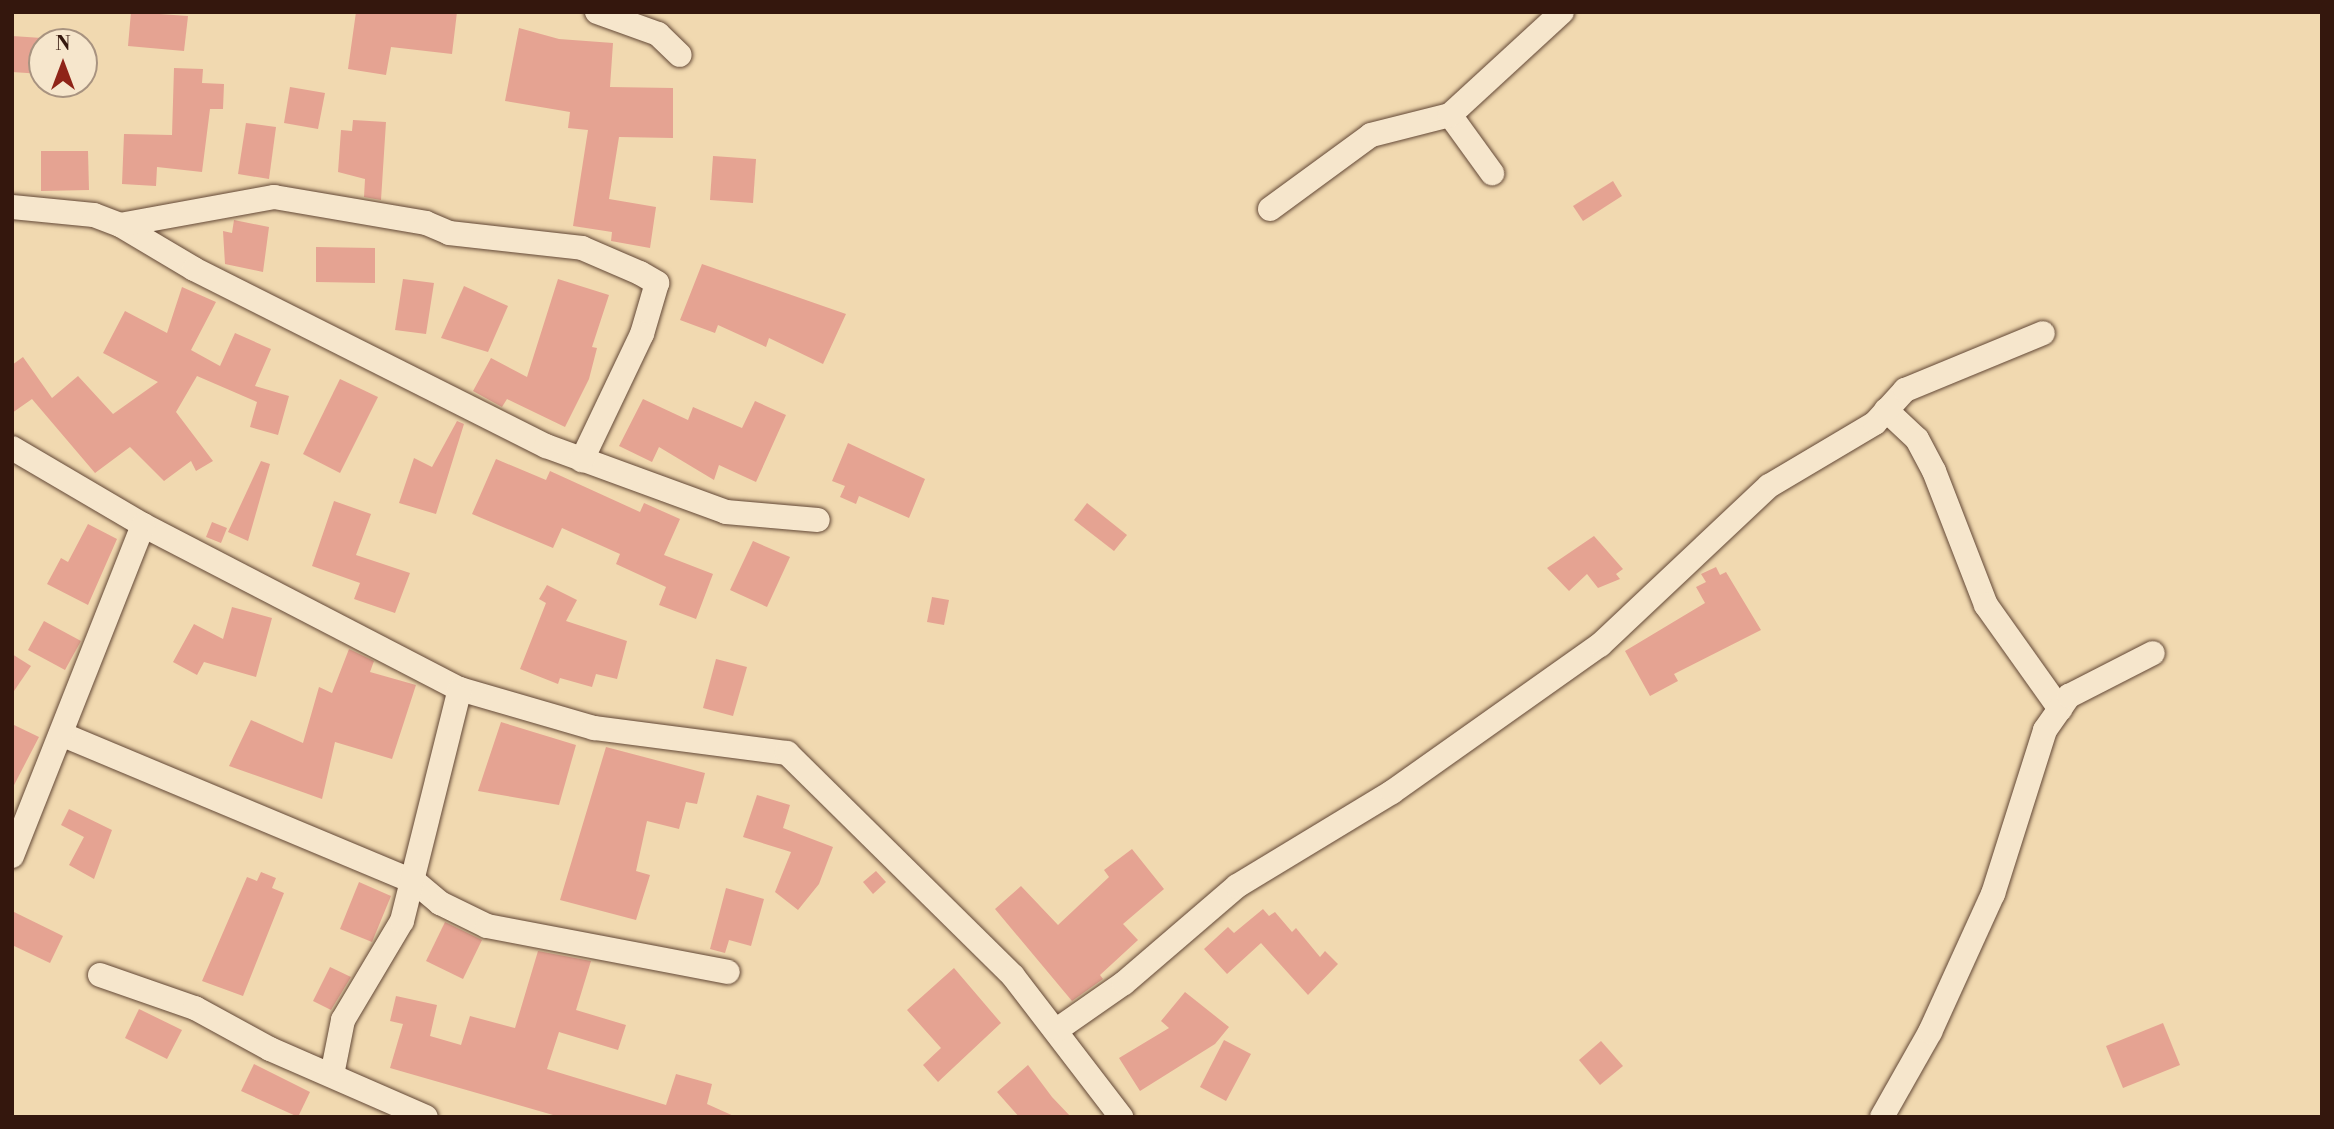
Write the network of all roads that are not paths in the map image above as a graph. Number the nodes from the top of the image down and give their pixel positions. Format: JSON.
{"nodes":[{"id":1,"x":597,"y":12,"type":"edge"},
{"id":2,"x":1562,"y":12,"type":"edge"},
{"id":3,"x":680,"y":55,"type":"dead end"},
{"id":4,"x":1450,"y":115,"type":"junction"},
{"id":5,"x":1492,"y":173,"type":"dead end"},
{"id":6,"x":12,"y":207,"type":"edge"},
{"id":7,"x":1270,"y":209,"type":"dead end"},
{"id":8,"x":120,"y":225,"type":"junction"},
{"id":9,"x":2043,"y":333,"type":"dead end"},
{"id":10,"x":1886,"y":410,"type":"junction"},
{"id":11,"x":12,"y":448,"type":"edge"},
{"id":12,"x":582,"y":460,"type":"junction"},
{"id":13,"x":818,"y":520,"type":"dead end"},
{"id":14,"x":143,"y":525,"type":"junction"},
{"id":15,"x":2153,"y":653,"type":"dead end"},
{"id":16,"x":460,"y":689,"type":"junction"},
{"id":17,"x":2060,"y":709,"type":"junction"},
{"id":18,"x":61,"y":734,"type":"junction"},
{"id":19,"x":12,"y":856,"type":"edge"},
{"id":20,"x":415,"y":882,"type":"junction"},
{"id":21,"x":729,"y":972,"type":"dead end"},
{"id":22,"x":100,"y":975,"type":"dead end"},
{"id":23,"x":1058,"y":1029,"type":"junction"},
{"id":24,"x":332,"y":1074,"type":"junction"},
{"id":25,"x":426,"y":1117,"type":"edge"},
{"id":26,"x":1121,"y":1117,"type":"edge"},
{"id":27,"x":1882,"y":1117,"type":"edge"}],
"edges":[{"from":1,"to":3,"type":"street"},
{"from":2,"to":4,"type":"street"},
{"from":4,"to":5,"type":"street"},
{"from":4,"to":7,"type":"street"},
{"from":6,"to":8,"type":"street"},
{"from":8,"to":12,"type":"street"},
{"from":8,"to":12,"type":"street"},
{"from":9,"to":10,"type":"street"},
{"from":10,"to":17,"type":"street"},
{"from":10,"to":23,"type":"street"},
{"from":11,"to":14,"type":"street"},
{"from":12,"to":13,"type":"street"},
{"from":14,"to":16,"type":"street"},
{"from":14,"to":18,"type":"street"},
{"from":15,"to":17,"type":"street"},
{"from":16,"to":20,"type":"street"},
{"from":16,"to":23,"type":"street"},
{"from":17,"to":27,"type":"street"},
{"from":18,"to":19,"type":"street"},
{"from":18,"to":20,"type":"street"},
{"from":20,"to":21,"type":"street"},
{"from":20,"to":24,"type":"street"},
{"from":22,"to":24,"type":"street"},
{"from":23,"to":26,"type":"street"},
{"from":24,"to":25,"type":"street"}]}
